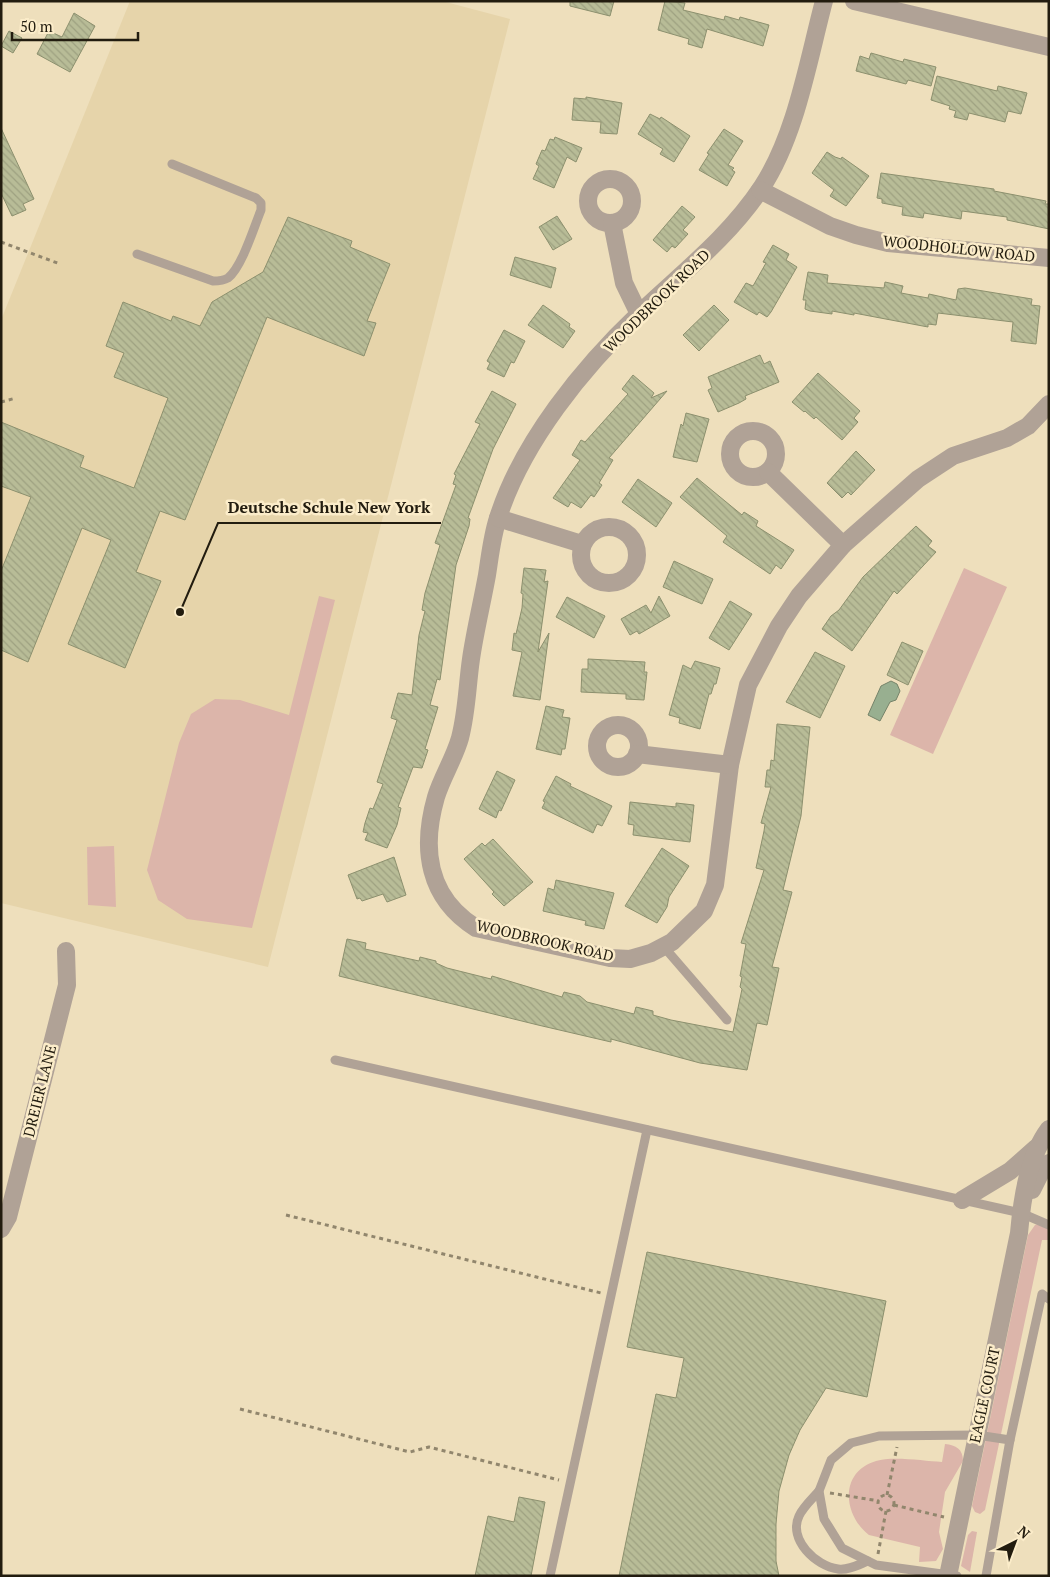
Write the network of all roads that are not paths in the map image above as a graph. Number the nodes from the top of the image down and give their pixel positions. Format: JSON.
{"nodes":[{"id":1,"x":824,"y":1,"type":"edge"},
{"id":2,"x":854,"y":1,"type":"edge"},
{"id":3,"x":1049,"y":47,"type":"edge"},
{"id":4,"x":172,"y":164,"type":"dead end"},
{"id":5,"x":760,"y":190,"type":"junction"},
{"id":6,"x":612,"y":223,"type":"dead end"},
{"id":7,"x":137,"y":254,"type":"dead end"},
{"id":8,"x":1049,"y":258,"type":"edge"},
{"id":9,"x":640,"y":314,"type":"junction"},
{"id":10,"x":1049,"y":404,"type":"edge"},
{"id":11,"x":768,"y":472,"type":"dead end"},
{"id":12,"x":498,"y":518,"type":"junction"},
{"id":13,"x":582,"y":544,"type":"dead end"},
{"id":14,"x":843,"y":545,"type":"junction"},
{"id":15,"x":637,"y":754,"type":"dead end"},
{"id":16,"x":730,"y":765,"type":"junction"},
{"id":17,"x":664,"y":946,"type":"junction"},
{"id":18,"x":66,"y":951,"type":"dead end"},
{"id":19,"x":727,"y":1020,"type":"dead end"},
{"id":20,"x":335,"y":1060,"type":"dead end"},
{"id":21,"x":1049,"y":1129,"type":"edge"},
{"id":22,"x":646,"y":1130,"type":"junction"},
{"id":23,"x":1036,"y":1148,"type":"junction"},
{"id":24,"x":1049,"y":1163,"type":"edge"},
{"id":25,"x":962,"y":1200,"type":"junction"},
{"id":26,"x":1021,"y":1213,"type":"junction"},
{"id":27,"x":1049,"y":1225,"type":"edge"},
{"id":28,"x":1,"y":1229,"type":"edge"},
{"id":29,"x":1049,"y":1299,"type":"edge"},
{"id":30,"x":977,"y":1435,"type":"junction"},
{"id":31,"x":1010,"y":1440,"type":"junction"},
{"id":32,"x":819,"y":1491,"type":"junction"},
{"id":33,"x":872,"y":1563,"type":"junction"},
{"id":34,"x":951,"y":1575,"type":"edge"},
{"id":35,"x":550,"y":1576,"type":"edge"},
{"id":36,"x":986,"y":1576,"type":"edge"}],
"edges":[{"from":1,"to":5,"type":"street","name":"WOODBROOK ROAD"},
{"from":2,"to":3,"type":"street"},
{"from":4,"to":7,"type":"lane"},
{"from":5,"to":8,"type":"street","name":"WOODHOLLOW ROAD"},
{"from":5,"to":9,"type":"street","name":"WOODBROOK ROAD"},
{"from":6,"to":9,"type":"street"},
{"from":9,"to":12,"type":"street","name":"WOODBROOK ROAD"},
{"from":10,"to":14,"type":"street","name":"WOODBROOK ROAD"},
{"from":11,"to":14,"type":"street"},
{"from":12,"to":13,"type":"street"},
{"from":12,"to":17,"type":"street","name":"WOODBROOK ROAD"},
{"from":14,"to":16,"type":"street","name":"WOODBROOK ROAD"},
{"from":15,"to":16,"type":"street"},
{"from":16,"to":17,"type":"street","name":"WOODBROOK ROAD"},
{"from":17,"to":19,"type":"lane"},
{"from":18,"to":28,"type":"street","name":"DREIER LANE"},
{"from":20,"to":22,"type":"lane"},
{"from":21,"to":23,"type":"street","name":"EAGLE COURT"},
{"from":22,"to":25,"type":"lane"},
{"from":22,"to":35,"type":"lane"},
{"from":23,"to":25,"type":"street","name":"EAGLE COURT"},
{"from":23,"to":26,"type":"street","name":"EAGLE COURT"},
{"from":24,"to":26,"type":"street","name":"EAGLE COURT"},
{"from":25,"to":26,"type":"lane"},
{"from":26,"to":27,"type":"lane"},
{"from":26,"to":30,"type":"street","name":"EAGLE COURT"},
{"from":29,"to":31,"type":"lane"},
{"from":30,"to":31,"type":"lane"},
{"from":30,"to":32,"type":"lane"},
{"from":30,"to":34,"type":"street","name":"EAGLE COURT"},
{"from":31,"to":36,"type":"lane"},
{"from":32,"to":33,"type":"lane"},
{"from":32,"to":33,"type":"lane"},
{"from":33,"to":34,"type":"lane"}]}
